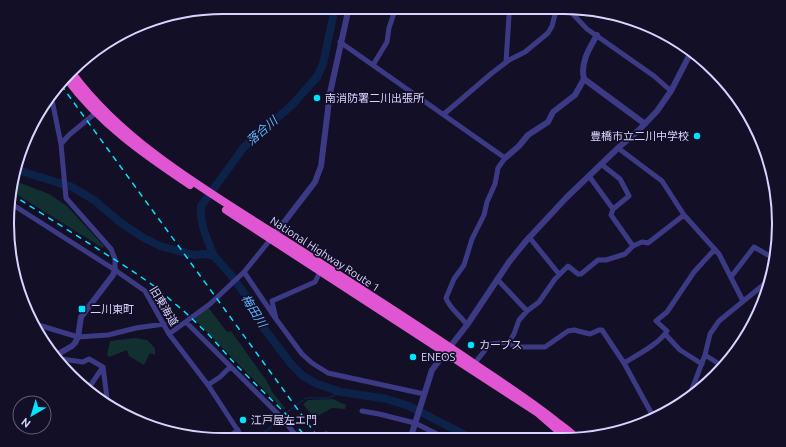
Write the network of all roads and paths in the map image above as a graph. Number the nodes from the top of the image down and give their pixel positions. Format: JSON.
{"nodes":[{"id":1,"x":347,"y":14,"type":"edge"},
{"id":2,"x":394,"y":14,"type":"edge"},
{"id":3,"x":556,"y":14,"type":"edge"},
{"id":4,"x":572,"y":14,"type":"edge"},
{"id":5,"x":509,"y":16,"type":"dead end"},
{"id":6,"x":597,"y":35,"type":"junction"},
{"id":7,"x":340,"y":42,"type":"junction"},
{"id":8,"x":689,"y":56,"type":"edge"},
{"id":9,"x":506,"y":62,"type":"junction"},
{"id":10,"x":373,"y":65,"type":"junction"},
{"id":11,"x":74,"y":76,"type":"edge"},
{"id":12,"x":584,"y":79,"type":"junction"},
{"id":13,"x":69,"y":82,"type":"edge"},
{"id":14,"x":671,"y":91,"type":"junction"},
{"id":15,"x":52,"y":102,"type":"edge"},
{"id":16,"x":99,"y":110,"type":"junction"},
{"id":17,"x":444,"y":114,"type":"junction"},
{"id":18,"x":645,"y":124,"type":"junction"},
{"id":19,"x":61,"y":144,"type":"junction"},
{"id":20,"x":618,"y":148,"type":"junction"},
{"id":21,"x":505,"y":158,"type":"junction"},
{"id":22,"x":601,"y":164,"type":"junction"},
{"id":23,"x":588,"y":176,"type":"junction"},
{"id":24,"x":15,"y":206,"type":"edge"},
{"id":25,"x":613,"y":209,"type":"junction"},
{"id":26,"x":684,"y":215,"type":"junction"},
{"id":27,"x":273,"y":237,"type":"junction"},
{"id":28,"x":529,"y":237,"type":"junction"},
{"id":29,"x":633,"y":246,"type":"junction"},
{"id":30,"x":715,"y":249,"type":"junction"},
{"id":31,"x":769,"y":256,"type":"edge"},
{"id":32,"x":115,"y":270,"type":"junction"},
{"id":33,"x":320,"y":272,"type":"junction"},
{"id":34,"x":243,"y":273,"type":"junction"},
{"id":35,"x":559,"y":274,"type":"junction"},
{"id":36,"x":731,"y":277,"type":"junction"},
{"id":37,"x":497,"y":279,"type":"junction"},
{"id":38,"x":763,"y":285,"type":"edge"},
{"id":39,"x":743,"y":301,"type":"junction"},
{"id":40,"x":527,"y":311,"type":"junction"},
{"id":41,"x":276,"y":319,"type":"junction"},
{"id":42,"x":186,"y":322,"type":"junction"},
{"id":43,"x":164,"y":324,"type":"junction"},
{"id":44,"x":467,"y":325,"type":"junction"},
{"id":45,"x":41,"y":326,"type":"edge"},
{"id":46,"x":169,"y":334,"type":"junction"},
{"id":47,"x":665,"y":334,"type":"junction"},
{"id":48,"x":78,"y":337,"type":"junction"},
{"id":49,"x":509,"y":342,"type":"junction"},
{"id":50,"x":448,"y":350,"type":"junction"},
{"id":51,"x":59,"y":354,"type":"edge"},
{"id":52,"x":705,"y":355,"type":"junction"},
{"id":53,"x":63,"y":359,"type":"edge"},
{"id":54,"x":624,"y":363,"type":"junction"},
{"id":55,"x":474,"y":364,"type":"junction"},
{"id":56,"x":702,"y":364,"type":"junction"},
{"id":57,"x":719,"y":364,"type":"edge"},
{"id":58,"x":103,"y":367,"type":"junction"},
{"id":59,"x":230,"y":367,"type":"junction"},
{"id":60,"x":90,"y":385,"type":"edge"},
{"id":61,"x":208,"y":385,"type":"junction"},
{"id":62,"x":693,"y":388,"type":"edge"},
{"id":63,"x":424,"y":396,"type":"junction"},
{"id":64,"x":107,"y":398,"type":"edge"},
{"id":65,"x":362,"y":411,"type":"dead end"},
{"id":66,"x":651,"y":413,"type":"edge"},
{"id":67,"x":415,"y":422,"type":"junction"},
{"id":68,"x":238,"y":430,"type":"junction"},
{"id":69,"x":234,"y":433,"type":"edge"},
{"id":70,"x":239,"y":433,"type":"edge"},
{"id":71,"x":294,"y":433,"type":"edge"},
{"id":72,"x":412,"y":433,"type":"edge"},
{"id":73,"x":436,"y":433,"type":"edge"},
{"id":74,"x":561,"y":433,"type":"edge"},
{"id":75,"x":570,"y":433,"type":"edge"}],
"edges":[{"from":1,"to":7,"type":"street"},
{"from":2,"to":10,"type":"street"},
{"from":3,"to":9,"type":"street"},
{"from":4,"to":6,"type":"street"},
{"from":5,"to":9,"type":"street"},
{"from":6,"to":12,"type":"street"},
{"from":6,"to":14,"type":"street"},
{"from":7,"to":10,"type":"street"},
{"from":7,"to":27,"type":"street"},
{"from":8,"to":14,"type":"street"},
{"from":9,"to":17,"type":"street"},
{"from":10,"to":17,"type":"street"},
{"from":11,"to":16,"type":"highway","name":"National Highway Route 1"},
{"from":12,"to":18,"type":"street"},
{"from":12,"to":21,"type":"street"},
{"from":13,"to":16,"type":"highway","name":"National Highway Route 1"},
{"from":14,"to":18,"type":"street"},
{"from":15,"to":19,"type":"street"},
{"from":16,"to":19,"type":"street"},
{"from":16,"to":27,"type":"highway","name":"National Highway Route 1"},
{"from":17,"to":21,"type":"street"},
{"from":18,"to":20,"type":"street"},
{"from":19,"to":32,"type":"street"},
{"from":20,"to":22,"type":"street"},
{"from":20,"to":26,"type":"street"},
{"from":21,"to":44,"type":"street"},
{"from":22,"to":23,"type":"street"},
{"from":22,"to":25,"type":"street"},
{"from":23,"to":25,"type":"street"},
{"from":23,"to":28,"type":"street"},
{"from":24,"to":32,"type":"street","name":"旧東海道"},
{"from":25,"to":29,"type":"street"},
{"from":26,"to":29,"type":"street"},
{"from":26,"to":30,"type":"street"},
{"from":27,"to":33,"type":"highway","name":"National Highway Route 1"},
{"from":27,"to":34,"type":"street"},
{"from":27,"to":50,"type":"highway","name":"National Highway Route 1"},
{"from":28,"to":35,"type":"street"},
{"from":28,"to":37,"type":"street"},
{"from":29,"to":35,"type":"street"},
{"from":30,"to":36,"type":"street"},
{"from":30,"to":47,"type":"street"},
{"from":31,"to":36,"type":"street"},
{"from":32,"to":43,"type":"street","name":"旧東海道"},
{"from":32,"to":48,"type":"street"},
{"from":33,"to":41,"type":"street"},
{"from":33,"to":50,"type":"highway","name":"National Highway Route 1"},
{"from":34,"to":41,"type":"street"},
{"from":34,"to":42,"type":"street"},
{"from":35,"to":40,"type":"street"},
{"from":36,"to":39,"type":"street"},
{"from":37,"to":40,"type":"street"},
{"from":37,"to":44,"type":"street"},
{"from":38,"to":39,"type":"street"},
{"from":39,"to":52,"type":"street"},
{"from":40,"to":49,"type":"street"},
{"from":41,"to":63,"type":"street"},
{"from":42,"to":46,"type":"street"},
{"from":42,"to":59,"type":"street"},
{"from":43,"to":46,"type":"street","name":"旧東海道"},
{"from":43,"to":48,"type":"street"},
{"from":44,"to":50,"type":"street"},
{"from":45,"to":48,"type":"street"},
{"from":46,"to":61,"type":"street","name":"旧東海道"},
{"from":47,"to":54,"type":"street"},
{"from":47,"to":56,"type":"street"},
{"from":48,"to":51,"type":"street"},
{"from":49,"to":54,"type":"street"},
{"from":49,"to":55,"type":"street"},
{"from":50,"to":55,"type":"highway","name":"National Highway Route 1"},
{"from":50,"to":63,"type":"street"},
{"from":50,"to":74,"type":"highway","name":"National Highway Route 1"},
{"from":52,"to":56,"type":"street"},
{"from":52,"to":57,"type":"street"},
{"from":53,"to":58,"type":"street"},
{"from":54,"to":66,"type":"street"},
{"from":55,"to":75,"type":"highway","name":"National Highway Route 1"},
{"from":56,"to":62,"type":"street"},
{"from":58,"to":60,"type":"street"},
{"from":58,"to":64,"type":"street"},
{"from":59,"to":61,"type":"street"},
{"from":59,"to":71,"type":"street"},
{"from":61,"to":68,"type":"street","name":"旧東海道"},
{"from":63,"to":67,"type":"street"},
{"from":65,"to":67,"type":"street"},
{"from":67,"to":72,"type":"street"},
{"from":67,"to":73,"type":"street"},
{"from":68,"to":69,"type":"street"},
{"from":68,"to":70,"type":"street","name":"旧東海道"}]}
